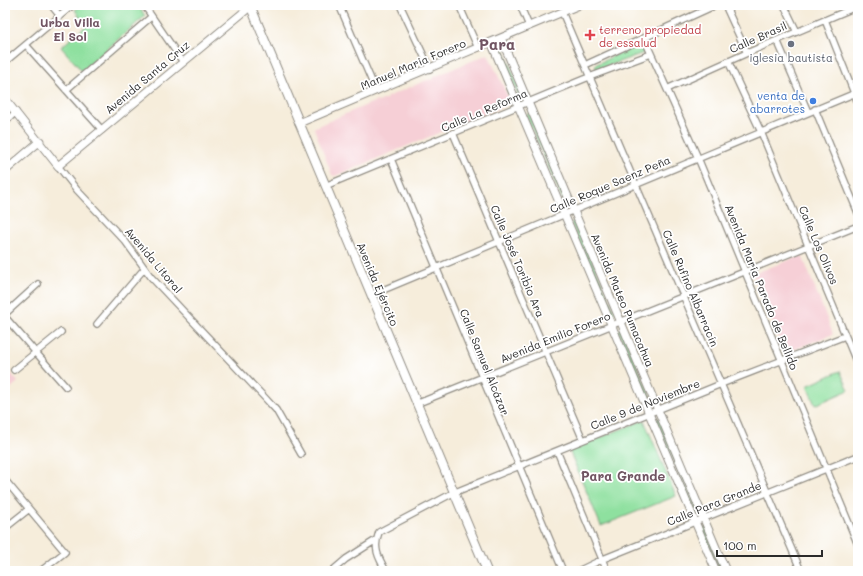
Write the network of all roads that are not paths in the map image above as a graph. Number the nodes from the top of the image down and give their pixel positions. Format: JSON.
{"nodes":[{"id":1,"x":51,"y":5,"type":"edge"},
{"id":2,"x":73,"y":5,"type":"edge"},
{"id":3,"x":144,"y":5,"type":"edge"},
{"id":4,"x":251,"y":5,"type":"edge"},
{"id":5,"x":339,"y":5,"type":"edge"},
{"id":6,"x":400,"y":5,"type":"edge"},
{"id":7,"x":458,"y":5,"type":"edge"},
{"id":8,"x":520,"y":5,"type":"edge"},
{"id":9,"x":579,"y":5,"type":"edge"},
{"id":10,"x":716,"y":5,"type":"edge"},
{"id":11,"x":725,"y":5,"type":"edge"},
{"id":12,"x":784,"y":5,"type":"edge"},
{"id":13,"x":841,"y":5,"type":"edge"},
{"id":14,"x":858,"y":6,"type":"edge"},
{"id":15,"x":562,"y":12,"type":"junction"},
{"id":16,"x":844,"y":12,"type":"junction"},
{"id":17,"x":60,"y":16,"type":"junction"},
{"id":18,"x":151,"y":17,"type":"junction"},
{"id":19,"x":825,"y":20,"type":"junction"},
{"id":20,"x":529,"y":26,"type":"junction"},
{"id":21,"x":797,"y":32,"type":"junction"},
{"id":22,"x":501,"y":38,"type":"junction"},
{"id":23,"x":644,"y":38,"type":"junction"},
{"id":24,"x":777,"y":40,"type":"junction"},
{"id":25,"x":491,"y":42,"type":"junction"},
{"id":26,"x":26,"y":45,"type":"junction"},
{"id":27,"x":478,"y":48,"type":"junction"},
{"id":28,"x":747,"y":53,"type":"junction"},
{"id":29,"x":651,"y":54,"type":"junction"},
{"id":30,"x":728,"y":61,"type":"junction"},
{"id":31,"x":5,"y":62,"type":"edge"},
{"id":32,"x":183,"y":62,"type":"junction"},
{"id":33,"x":585,"y":65,"type":"junction"},
{"id":34,"x":430,"y":69,"type":"junction"},
{"id":35,"x":590,"y":77,"type":"junction"},
{"id":36,"x":667,"y":88,"type":"junction"},
{"id":37,"x":66,"y":90,"type":"junction"},
{"id":38,"x":376,"y":91,"type":"junction"},
{"id":39,"x":856,"y":92,"type":"edge"},
{"id":40,"x":5,"y":99,"type":"edge"},
{"id":41,"x":527,"y":102,"type":"junction"},
{"id":42,"x":858,"y":103,"type":"edge"},
{"id":43,"x":518,"y":106,"type":"junction"},
{"id":44,"x":815,"y":109,"type":"junction"},
{"id":45,"x":16,"y":112,"type":"junction"},
{"id":46,"x":808,"y":112,"type":"junction"},
{"id":47,"x":5,"y":122,"type":"edge"},
{"id":48,"x":299,"y":124,"type":"junction"},
{"id":49,"x":102,"y":130,"type":"junction"},
{"id":50,"x":761,"y":132,"type":"junction"},
{"id":51,"x":453,"y":133,"type":"junction"},
{"id":52,"x":40,"y":141,"type":"junction"},
{"id":53,"x":698,"y":158,"type":"junction"},
{"id":54,"x":391,"y":159,"type":"junction"},
{"id":55,"x":58,"y":166,"type":"junction"},
{"id":56,"x":5,"y":171,"type":"edge"},
{"id":57,"x":636,"y":184,"type":"junction"},
{"id":58,"x":325,"y":186,"type":"junction"},
{"id":59,"x":573,"y":210,"type":"junction"},
{"id":60,"x":858,"y":213,"type":"edge"},
{"id":61,"x":565,"y":214,"type":"junction"},
{"id":62,"x":858,"y":226,"type":"edge"},
{"id":63,"x":499,"y":241,"type":"junction"},
{"id":64,"x":808,"y":246,"type":"junction"},
{"id":65,"x":436,"y":268,"type":"junction"},
{"id":66,"x":144,"y":269,"type":"junction"},
{"id":67,"x":745,"y":271,"type":"junction"},
{"id":68,"x":38,"y":284,"type":"dead end"},
{"id":69,"x":371,"y":295,"type":"junction"},
{"id":70,"x":684,"y":296,"type":"junction"},
{"id":71,"x":5,"y":316,"type":"edge"},
{"id":72,"x":621,"y":322,"type":"junction"},
{"id":73,"x":97,"y":324,"type":"dead end"},
{"id":74,"x":612,"y":325,"type":"junction"},
{"id":75,"x":60,"y":332,"type":"dead end"},
{"id":76,"x":846,"y":336,"type":"junction"},
{"id":77,"x":36,"y":352,"type":"junction"},
{"id":78,"x":546,"y":352,"type":"junction"},
{"id":79,"x":782,"y":360,"type":"junction"},
{"id":80,"x":858,"y":366,"type":"edge"},
{"id":81,"x":14,"y":370,"type":"dead end"},
{"id":82,"x":481,"y":378,"type":"junction"},
{"id":83,"x":721,"y":384,"type":"junction"},
{"id":84,"x":66,"y":387,"type":"dead end"},
{"id":85,"x":416,"y":404,"type":"junction"},
{"id":86,"x":658,"y":410,"type":"junction"},
{"id":87,"x":650,"y":413,"type":"junction"},
{"id":88,"x":583,"y":440,"type":"junction"},
{"id":89,"x":557,"y":451,"type":"junction"},
{"id":90,"x":301,"y":454,"type":"dead end"},
{"id":91,"x":858,"y":456,"type":"edge"},
{"id":92,"x":518,"y":468,"type":"junction"},
{"id":93,"x":826,"y":469,"type":"junction"},
{"id":94,"x":5,"y":480,"type":"edge"},
{"id":95,"x":768,"y":492,"type":"junction"},
{"id":96,"x":453,"y":493,"type":"junction"},
{"id":97,"x":29,"y":509,"type":"junction"},
{"id":98,"x":704,"y":518,"type":"junction"},
{"id":99,"x":695,"y":522,"type":"junction"},
{"id":100,"x":5,"y":528,"type":"edge"},
{"id":101,"x":376,"y":540,"type":"junction"},
{"id":102,"x":858,"y":545,"type":"edge"},
{"id":103,"x":603,"y":559,"type":"junction"},
{"id":104,"x":41,"y":571,"type":"edge"},
{"id":105,"x":332,"y":571,"type":"edge"},
{"id":106,"x":386,"y":571,"type":"edge"},
{"id":107,"x":487,"y":571,"type":"edge"},
{"id":108,"x":563,"y":571,"type":"edge"},
{"id":109,"x":578,"y":571,"type":"edge"},
{"id":110,"x":607,"y":571,"type":"edge"},
{"id":111,"x":716,"y":571,"type":"edge"},
{"id":112,"x":726,"y":571,"type":"edge"},
{"id":113,"x":801,"y":571,"type":"edge"}],
"edges":[{"from":1,"to":17,"type":"street"},
{"from":2,"to":17,"type":"street"},
{"from":3,"to":18,"type":"street"},
{"from":4,"to":32,"type":"street","name":"Avenida Santa Cruz"},
{"from":4,"to":48,"type":"main road","name":"Avenida Ejército"},
{"from":5,"to":38,"type":"street"},
{"from":6,"to":34,"type":"street"},
{"from":7,"to":27,"type":"street"},
{"from":8,"to":20,"type":"street"},
{"from":9,"to":15,"type":"street","name":"Manuel Maria Forero"},
{"from":10,"to":23,"type":"street"},
{"from":11,"to":28,"type":"street"},
{"from":12,"to":21,"type":"street"},
{"from":13,"to":16,"type":"street"},
{"from":14,"to":16,"type":"street","name":"Calle Brasil"},
{"from":15,"to":20,"type":"street","name":"Manuel Maria Forero"},
{"from":15,"to":33,"type":"street","name":"Calle Rufino Albarracín"},
{"from":16,"to":19,"type":"street","name":"Calle Brasil"},
{"from":17,"to":26,"type":"street"},
{"from":18,"to":32,"type":"street"},
{"from":18,"to":37,"type":"street"},
{"from":19,"to":21,"type":"street","name":"Calle Brasil"},
{"from":19,"to":39,"type":"street"},
{"from":20,"to":22,"type":"street","name":"Manuel Maria Forero"},
{"from":21,"to":24,"type":"street","name":"Calle Brasil"},
{"from":22,"to":25,"type":"street","name":"Manuel Maria Forero"},
{"from":22,"to":41,"type":"street","name":"Avenida Mateo Pumacahua"},
{"from":23,"to":29,"type":"street","name":"Avenida María Parado de Bellido"},
{"from":23,"to":33,"type":"street"},
{"from":24,"to":28,"type":"street","name":"Calle Brasil"},
{"from":24,"to":46,"type":"street"},
{"from":25,"to":27,"type":"street","name":"Manuel Maria Forero"},
{"from":25,"to":43,"type":"street","name":"Avenida Mateo Pumacahua"},
{"from":26,"to":31,"type":"street"},
{"from":26,"to":37,"type":"street"},
{"from":27,"to":34,"type":"street","name":"Manuel Maria Forero"},
{"from":28,"to":30,"type":"street","name":"Calle Brasil"},
{"from":29,"to":35,"type":"street","name":"Calle La Reforma"},
{"from":29,"to":36,"type":"street","name":"Avenida María Parado de Bellido"},
{"from":30,"to":36,"type":"street","name":"Calle Brasil"},
{"from":30,"to":50,"type":"street","name":"Calle Los Olivos"},
{"from":32,"to":49,"type":"street","name":"Avenida Santa Cruz"},
{"from":33,"to":35,"type":"street","name":"Calle Rufino Albarracín"},
{"from":34,"to":38,"type":"street","name":"Manuel Maria Forero"},
{"from":35,"to":41,"type":"street","name":"Calle La Reforma"},
{"from":35,"to":57,"type":"street","name":"Calle Rufino Albarracín"},
{"from":36,"to":53,"type":"street","name":"Avenida María Parado de Bellido"},
{"from":37,"to":49,"type":"street"},
{"from":38,"to":48,"type":"street","name":"Manuel Maria Forero"},
{"from":39,"to":42,"type":"street"},
{"from":39,"to":44,"type":"street","name":"Calle Roque Saenz Peña"},
{"from":40,"to":45,"type":"street","name":"Avenida Litoral"},
{"from":41,"to":43,"type":"street","name":"Calle La Reforma"},
{"from":41,"to":59,"type":"street","name":"Avenida Mateo Pumacahua"},
{"from":43,"to":51,"type":"street","name":"Calle La Reforma"},
{"from":43,"to":61,"type":"street","name":"Avenida Mateo Pumacahua"},
{"from":44,"to":46,"type":"street","name":"Calle Roque Saenz Peña"},
{"from":44,"to":60,"type":"street"},
{"from":45,"to":47,"type":"street"},
{"from":45,"to":52,"type":"street","name":"Avenida Litoral"},
{"from":46,"to":50,"type":"street","name":"Calle Roque Saenz Peña"},
{"from":48,"to":58,"type":"main road","name":"Avenida Ejército"},
{"from":49,"to":55,"type":"street","name":"Avenida Santa Cruz"},
{"from":50,"to":53,"type":"street","name":"Calle Roque Saenz Peña"},
{"from":50,"to":64,"type":"street","name":"Calle Los Olivos"},
{"from":51,"to":54,"type":"street","name":"Calle La Reforma"},
{"from":51,"to":63,"type":"street","name":"Calle José Toribio Ara"},
{"from":52,"to":55,"type":"street","name":"Avenida Litoral"},
{"from":52,"to":56,"type":"street"},
{"from":53,"to":57,"type":"street","name":"Calle Roque Saenz Peña"},
{"from":53,"to":67,"type":"street","name":"Avenida María Parado de Bellido"},
{"from":54,"to":58,"type":"street","name":"Calle La Reforma"},
{"from":54,"to":65,"type":"street","name":"Calle Samuel Alcázar"},
{"from":55,"to":66,"type":"street","name":"Avenida Litoral"},
{"from":57,"to":59,"type":"street","name":"Calle Roque Saenz Peña"},
{"from":57,"to":70,"type":"street","name":"Calle Rufino Albarracín"},
{"from":58,"to":69,"type":"main road","name":"Avenida Ejército"},
{"from":59,"to":61,"type":"street","name":"Calle Roque Saenz Peña"},
{"from":59,"to":72,"type":"street","name":"Avenida Mateo Pumacahua"},
{"from":61,"to":63,"type":"street","name":"Calle Roque Saenz Peña"},
{"from":61,"to":74,"type":"street","name":"Avenida Mateo Pumacahua"},
{"from":62,"to":64,"type":"street","name":"Avenida Emilio Forero"},
{"from":63,"to":65,"type":"street","name":"Calle Roque Saenz Peña"},
{"from":63,"to":78,"type":"street","name":"Calle José Toribio Ara"},
{"from":64,"to":67,"type":"street","name":"Avenida Emilio Forero"},
{"from":64,"to":76,"type":"street","name":"Calle Los Olivos"},
{"from":65,"to":69,"type":"street","name":"Calle Roque Saenz Peña"},
{"from":65,"to":82,"type":"street","name":"Calle Samuel Alcázar"},
{"from":66,"to":73,"type":"street"},
{"from":66,"to":90,"type":"street","name":"Avenida Litoral"},
{"from":67,"to":70,"type":"street","name":"Avenida Emilio Forero"},
{"from":67,"to":79,"type":"street","name":"Avenida María Parado de Bellido"},
{"from":68,"to":71,"type":"street"},
{"from":69,"to":85,"type":"main road","name":"Avenida Ejército"},
{"from":70,"to":72,"type":"street","name":"Avenida Emilio Forero"},
{"from":70,"to":83,"type":"street","name":"Calle Rufino Albarracín"},
{"from":71,"to":77,"type":"street"},
{"from":72,"to":74,"type":"street","name":"Avenida Emilio Forero"},
{"from":72,"to":86,"type":"street","name":"Avenida Mateo Pumacahua"},
{"from":74,"to":78,"type":"street","name":"Avenida Emilio Forero"},
{"from":74,"to":87,"type":"street","name":"Avenida Mateo Pumacahua"},
{"from":75,"to":77,"type":"street"},
{"from":76,"to":79,"type":"street","name":"Calle 9 de Noviembre"},
{"from":76,"to":80,"type":"street","name":"Calle Los Olivos"},
{"from":77,"to":81,"type":"street"},
{"from":77,"to":84,"type":"street"},
{"from":78,"to":82,"type":"street","name":"Avenida Emilio Forero"},
{"from":78,"to":88,"type":"street","name":"Calle José Toribio Ara"},
{"from":79,"to":83,"type":"street","name":"Calle 9 de Noviembre"},
{"from":79,"to":93,"type":"street","name":"Avenida María Parado de Bellido"},
{"from":82,"to":85,"type":"street","name":"Avenida Emilio Forero"},
{"from":82,"to":92,"type":"street","name":"Calle Samuel Alcázar"},
{"from":83,"to":86,"type":"street","name":"Calle 9 de Noviembre"},
{"from":83,"to":95,"type":"street","name":"Calle Rufino Albarracín"},
{"from":85,"to":96,"type":"main road","name":"Avenida Ejército"},
{"from":86,"to":87,"type":"street","name":"Calle 9 de Noviembre"},
{"from":86,"to":98,"type":"street","name":"Avenida Mateo Pumacahua"},
{"from":87,"to":88,"type":"street","name":"Calle 9 de Noviembre"},
{"from":87,"to":99,"type":"street","name":"Avenida Mateo Pumacahua"},
{"from":88,"to":89,"type":"street","name":"Calle 9 de Noviembre"},
{"from":89,"to":92,"type":"street","name":"Calle 9 de Noviembre"},
{"from":89,"to":103,"type":"street"},
{"from":91,"to":93,"type":"street","name":"Calle Para Grande"},
{"from":92,"to":96,"type":"street","name":"Calle 9 de Noviembre"},
{"from":92,"to":108,"type":"street","name":"Calle Samuel Alcázar"},
{"from":93,"to":95,"type":"street","name":"Calle Para Grande"},
{"from":93,"to":102,"type":"street","name":"Avenida María Parado de Bellido"},
{"from":94,"to":97,"type":"street"},
{"from":95,"to":98,"type":"street","name":"Calle Para Grande"},
{"from":95,"to":113,"type":"street","name":"Calle Rufino Albarracín"},
{"from":96,"to":101,"type":"street","name":"Calle 9 de Noviembre"},
{"from":96,"to":107,"type":"main road","name":"Avenida Ejército"},
{"from":97,"to":100,"type":"street"},
{"from":97,"to":104,"type":"street"},
{"from":98,"to":99,"type":"street","name":"Calle Para Grande"},
{"from":98,"to":112,"type":"street","name":"Avenida Mateo Pumacahua"},
{"from":99,"to":103,"type":"street","name":"Calle Para Grande"},
{"from":99,"to":111,"type":"street","name":"Avenida Mateo Pumacahua"},
{"from":101,"to":105,"type":"street","name":"Calle 9 de Noviembre"},
{"from":101,"to":106,"type":"street"},
{"from":103,"to":109,"type":"street","name":"Calle Para Grande"},
{"from":103,"to":110,"type":"street"}]}
